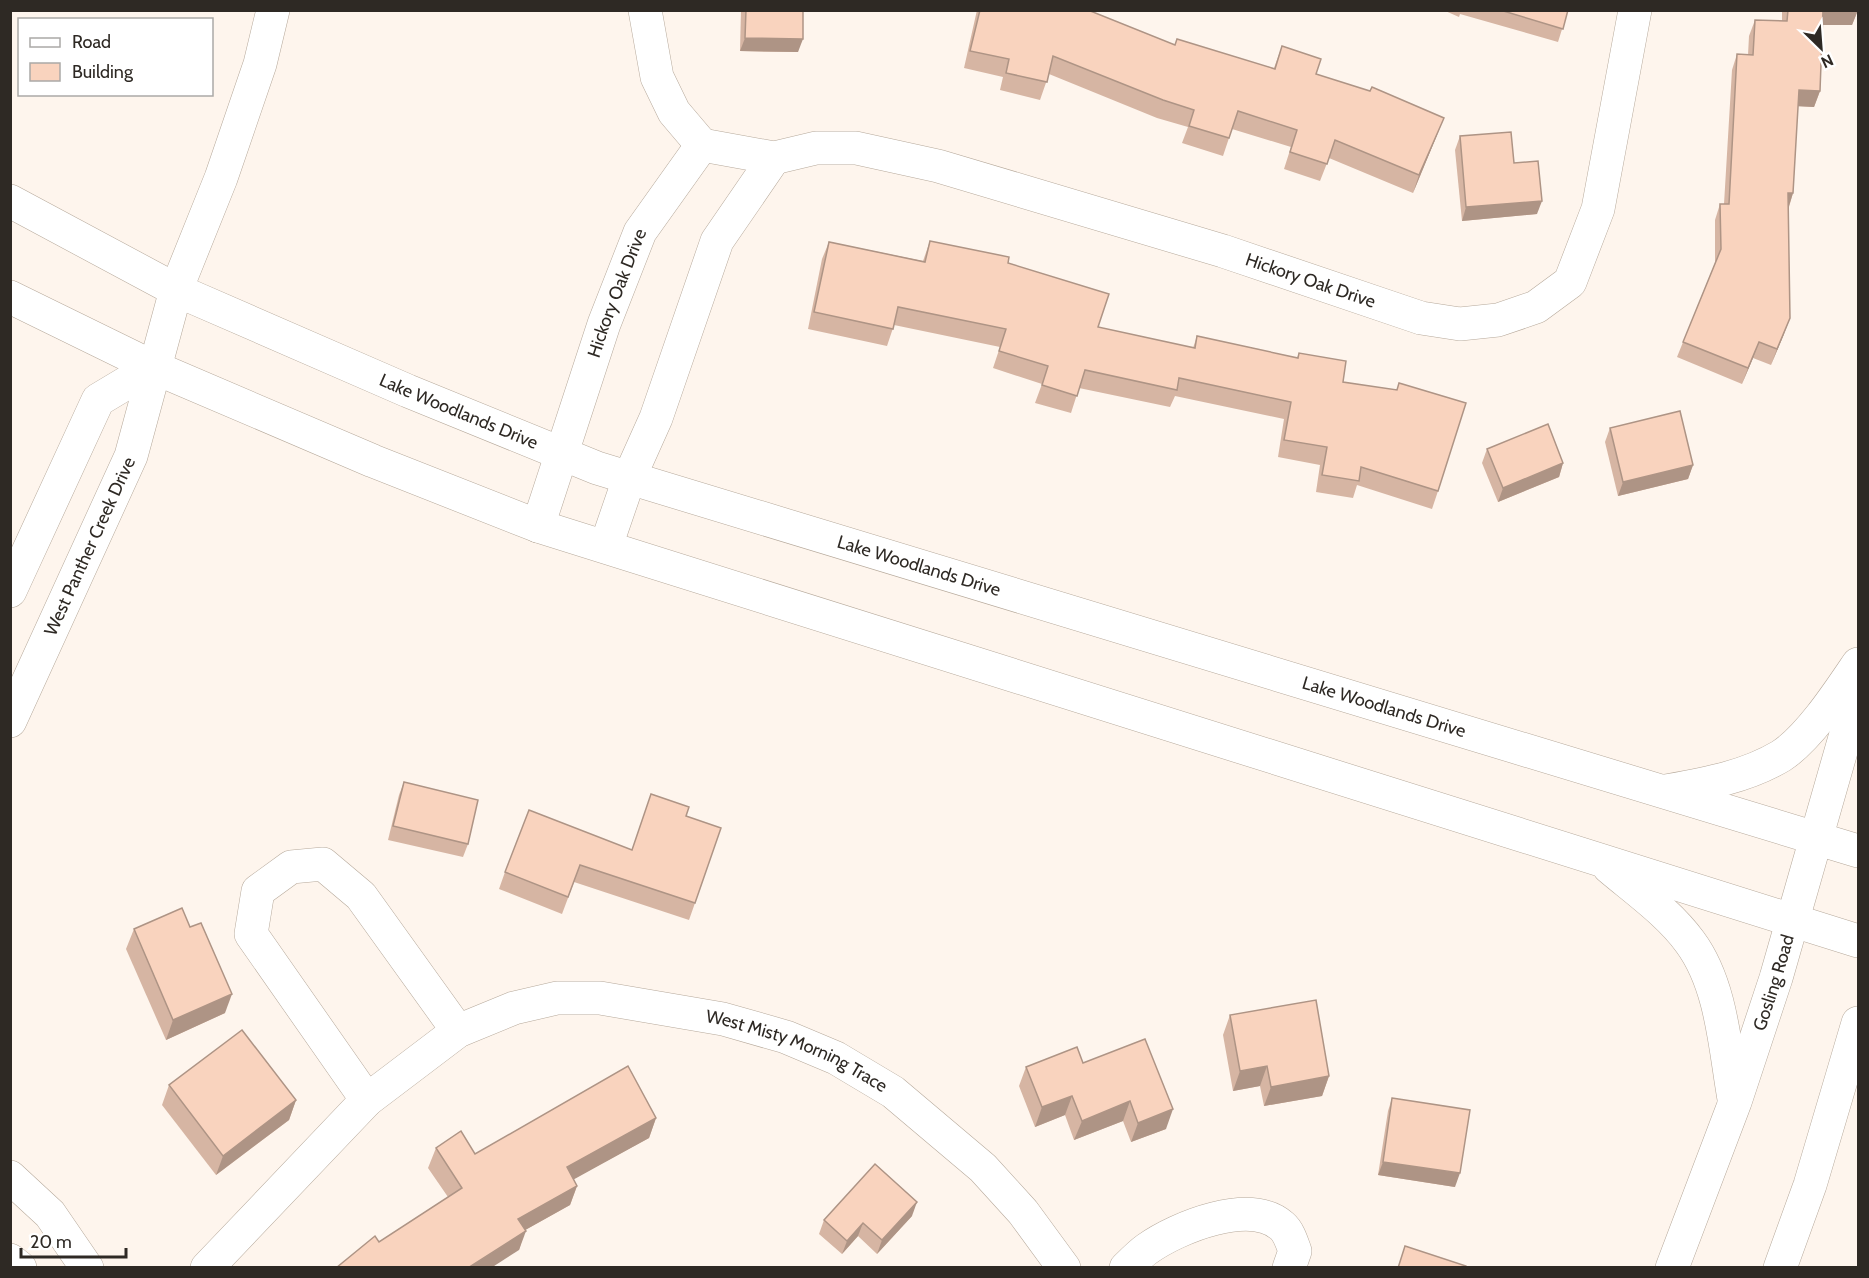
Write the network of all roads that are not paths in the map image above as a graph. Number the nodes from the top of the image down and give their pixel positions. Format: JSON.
{"nodes":[{"id":1,"x":273,"y":10,"type":"edge"},
{"id":2,"x":645,"y":10,"type":"edge"},
{"id":3,"x":1635,"y":10,"type":"edge"},
{"id":4,"x":702,"y":145,"type":"junction"},
{"id":5,"x":774,"y":158,"type":"junction"},
{"id":6,"x":10,"y":201,"type":"edge"},
{"id":7,"x":176,"y":290,"type":"junction"},
{"id":8,"x":10,"y":297,"type":"edge"},
{"id":9,"x":153,"y":368,"type":"junction"},
{"id":10,"x":562,"y":454,"type":"junction"},
{"id":11,"x":630,"y":476,"type":"junction"},
{"id":12,"x":538,"y":526,"type":"junction"},
{"id":13,"x":606,"y":546,"type":"junction"},
{"id":14,"x":10,"y":591,"type":"edge"},
{"id":15,"x":1858,"y":664,"type":"edge"},
{"id":16,"x":1858,"y":692,"type":"edge"},
{"id":17,"x":10,"y":721,"type":"edge"},
{"id":18,"x":1662,"y":792,"type":"junction"},
{"id":19,"x":1815,"y":839,"type":"junction"},
{"id":20,"x":1858,"y":851,"type":"edge"},
{"id":21,"x":1599,"y":858,"type":"junction"},
{"id":22,"x":1794,"y":919,"type":"junction"},
{"id":23,"x":1858,"y":941,"type":"edge"},
{"id":24,"x":1858,"y":1023,"type":"edge"},
{"id":25,"x":458,"y":1031,"type":"junction"},
{"id":26,"x":367,"y":1100,"type":"junction"},
{"id":27,"x":1735,"y":1102,"type":"junction"},
{"id":28,"x":1858,"y":1107,"type":"edge"},
{"id":29,"x":10,"y":1177,"type":"edge"},
{"id":30,"x":1810,"y":1185,"type":"junction"},
{"id":31,"x":10,"y":1260,"type":"edge"},
{"id":32,"x":20,"y":1268,"type":"edge"},
{"id":33,"x":87,"y":1268,"type":"edge"},
{"id":34,"x":207,"y":1268,"type":"edge"},
{"id":35,"x":1064,"y":1268,"type":"edge"},
{"id":36,"x":1126,"y":1268,"type":"edge"},
{"id":37,"x":1289,"y":1268,"type":"edge"},
{"id":38,"x":1672,"y":1268,"type":"edge"},
{"id":39,"x":1780,"y":1268,"type":"edge"}],
"edges":[{"from":1,"to":7,"type":"main road","name":"West Panther Creek Drive"},
{"from":2,"to":4,"type":"main road"},
{"from":3,"to":5,"type":"main road","name":"Hickory Oak Drive"},
{"from":4,"to":5,"type":"main road","name":"Hickory Oak Drive"},
{"from":4,"to":10,"type":"main road","name":"Hickory Oak Drive"},
{"from":5,"to":11,"type":"main road"},
{"from":6,"to":7,"type":"main road","name":"Lake Woodlands Drive"},
{"from":7,"to":9,"type":"main road","name":"West Panther Creek Drive"},
{"from":7,"to":10,"type":"main road","name":"Lake Woodlands Drive"},
{"from":8,"to":9,"type":"main road"},
{"from":9,"to":12,"type":"main road"},
{"from":9,"to":14,"type":"main road"},
{"from":9,"to":17,"type":"main road","name":"West Panther Creek Drive"},
{"from":10,"to":11,"type":"main road","name":"Lake Woodlands Drive"},
{"from":10,"to":12,"type":"main road","name":"Hickory Oak Drive"},
{"from":11,"to":13,"type":"main road"},
{"from":11,"to":18,"type":"main road","name":"Lake Woodlands Drive"},
{"from":12,"to":13,"type":"main road"},
{"from":13,"to":21,"type":"main road"},
{"from":15,"to":18,"type":"main road"},
{"from":16,"to":19,"type":"main road","name":"Gosling Road"},
{"from":18,"to":19,"type":"main road","name":"Lake Woodlands Drive"},
{"from":19,"to":20,"type":"main road","name":"Lake Woodlands Drive"},
{"from":19,"to":22,"type":"main road","name":"Gosling Road"},
{"from":21,"to":22,"type":"main road"},
{"from":21,"to":27,"type":"main road"},
{"from":22,"to":23,"type":"main road"},
{"from":22,"to":27,"type":"main road","name":"Gosling Road"},
{"from":24,"to":30,"type":"main road"},
{"from":25,"to":26,"type":"main road","name":"West Misty Morning Trace"},
{"from":25,"to":26,"type":"main road"},
{"from":25,"to":35,"type":"main road","name":"West Misty Morning Trace"},
{"from":26,"to":34,"type":"main road","name":"West Misty Morning Trace"},
{"from":27,"to":38,"type":"main road","name":"Gosling Road"},
{"from":28,"to":30,"type":"main road"},
{"from":29,"to":33,"type":"main road"},
{"from":30,"to":39,"type":"main road"},
{"from":31,"to":32,"type":"main road"},
{"from":36,"to":37,"type":"main road"}]}
